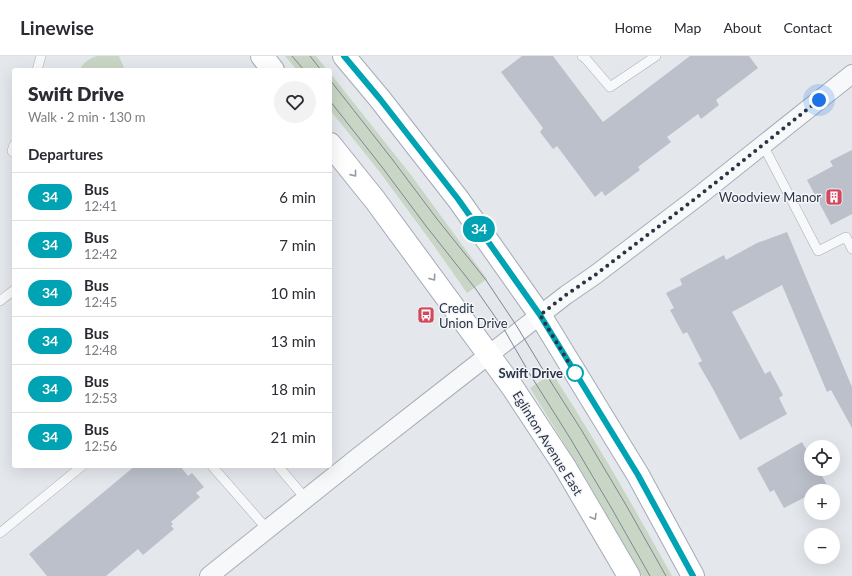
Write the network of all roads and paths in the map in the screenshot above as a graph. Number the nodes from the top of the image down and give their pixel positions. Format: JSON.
{"nodes":[{"id":1,"x":41,"y":56,"type":"edge"},
{"id":2,"x":262,"y":56,"type":"edge"},
{"id":3,"x":344,"y":56,"type":"edge"},
{"id":4,"x":582,"y":56,"type":"edge"},
{"id":5,"x":656,"y":56,"type":"edge"},
{"id":6,"x":38,"y":68,"type":"edge"},
{"id":7,"x":271,"y":68,"type":"edge"},
{"id":8,"x":852,"y":74,"type":"edge"},
{"id":9,"x":763,"y":145,"type":"junction"},
{"id":10,"x":332,"y":146,"type":"edge"},
{"id":11,"x":852,"y":249,"type":"edge"},
{"id":12,"x":12,"y":292,"type":"edge"},
{"id":13,"x":0,"y":301,"type":"edge"},
{"id":14,"x":540,"y":315,"type":"junction"},
{"id":15,"x":489,"y":355,"type":"junction"},
{"id":16,"x":80,"y":468,"type":"edge"},
{"id":17,"x":214,"y":468,"type":"edge"},
{"id":18,"x":280,"y":468,"type":"edge"},
{"id":19,"x":306,"y":498,"type":"junction"},
{"id":20,"x":267,"y":529,"type":"junction"},
{"id":21,"x":0,"y":533,"type":"edge"},
{"id":22,"x":209,"y":576,"type":"edge"},
{"id":23,"x":629,"y":576,"type":"edge"},
{"id":24,"x":693,"y":576,"type":"edge"}],
"edges":[{"from":1,"to":6,"type":"lane"},
{"from":2,"to":7,"type":"main road"},
{"from":3,"to":14,"type":"main road"},
{"from":4,"to":5,"type":"lane"},
{"from":8,"to":9,"type":"street"},
{"from":9,"to":11,"type":"lane"},
{"from":9,"to":14,"type":"street"},
{"from":10,"to":15,"type":"main road","name":"Eglinton Avenue East","one_way":true},
{"from":12,"to":13,"type":"lane"},
{"from":14,"to":15,"type":"street"},
{"from":14,"to":24,"type":"main road"},
{"from":15,"to":19,"type":"street"},
{"from":15,"to":23,"type":"main road","name":"Eglinton Avenue East","one_way":true},
{"from":16,"to":21,"type":"lane"},
{"from":17,"to":20,"type":"lane"},
{"from":18,"to":19,"type":"lane"},
{"from":19,"to":20,"type":"street"},
{"from":20,"to":22,"type":"street"}]}
